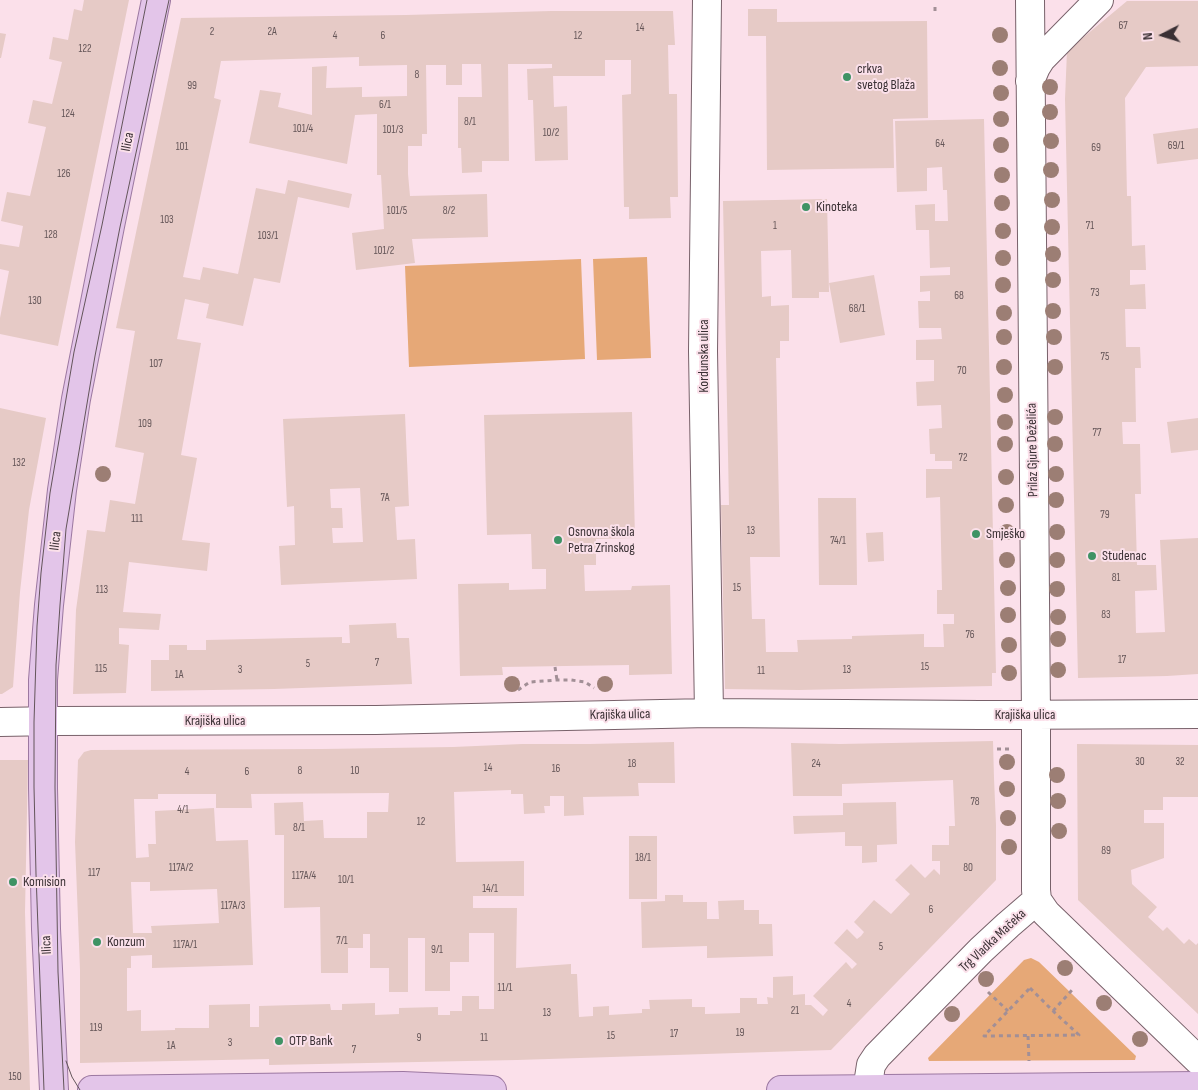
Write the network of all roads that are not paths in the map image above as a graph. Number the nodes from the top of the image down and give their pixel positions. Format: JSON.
{"nodes":[{"id":1,"x":156,"y":0,"type":"edge"},
{"id":2,"x":706,"y":0,"type":"edge"},
{"id":3,"x":1030,"y":0,"type":"edge"},
{"id":4,"x":1098,"y":0,"type":"edge"},
{"id":5,"x":1030,"y":81,"type":"junction"},
{"id":6,"x":709,"y":713,"type":"junction"},
{"id":7,"x":1198,"y":714,"type":"edge"},
{"id":8,"x":1036,"y":715,"type":"junction"},
{"id":9,"x":43,"y":721,"type":"junction"},
{"id":10,"x":0,"y":722,"type":"edge"},
{"id":11,"x":1038,"y":900,"type":"junction"},
{"id":12,"x":1198,"y":1060,"type":"edge"},
{"id":13,"x":1198,"y":1086,"type":"edge"},
{"id":14,"x":868,"y":1089,"type":"edge"},
{"id":15,"x":54,"y":1090,"type":"edge"},
{"id":16,"x":92,"y":1090,"type":"edge"},
{"id":17,"x":492,"y":1090,"type":"edge"},
{"id":18,"x":781,"y":1090,"type":"edge"}],
"edges":[{"from":1,"to":9,"type":"main road","name":"Ilica"},
{"from":2,"to":6,"type":"street","name":"Kordunska ulica"},
{"from":3,"to":5,"type":"street","name":"Prilaz Gjure Deželića"},
{"from":4,"to":5,"type":"street"},
{"from":5,"to":8,"type":"street","name":"Prilaz Gjure Deželića"},
{"from":6,"to":8,"type":"street","name":"Krajiška ulica"},
{"from":6,"to":9,"type":"street","name":"Krajiška ulica"},
{"from":7,"to":8,"type":"street","name":"Krajiška ulica"},
{"from":8,"to":11,"type":"street","name":"Prilaz Gjure Deželića"},
{"from":9,"to":10,"type":"street","name":"Krajiška ulica"},
{"from":9,"to":15,"type":"main road","name":"Ilica"},
{"from":11,"to":12,"type":"street","name":"Trg Vladka Mačeka"},
{"from":11,"to":14,"type":"street","name":"Trg Vladka Mačeka"},
{"from":13,"to":14,"type":"main road"},
{"from":14,"to":18,"type":"main road"},
{"from":16,"to":17,"type":"main road"}]}
